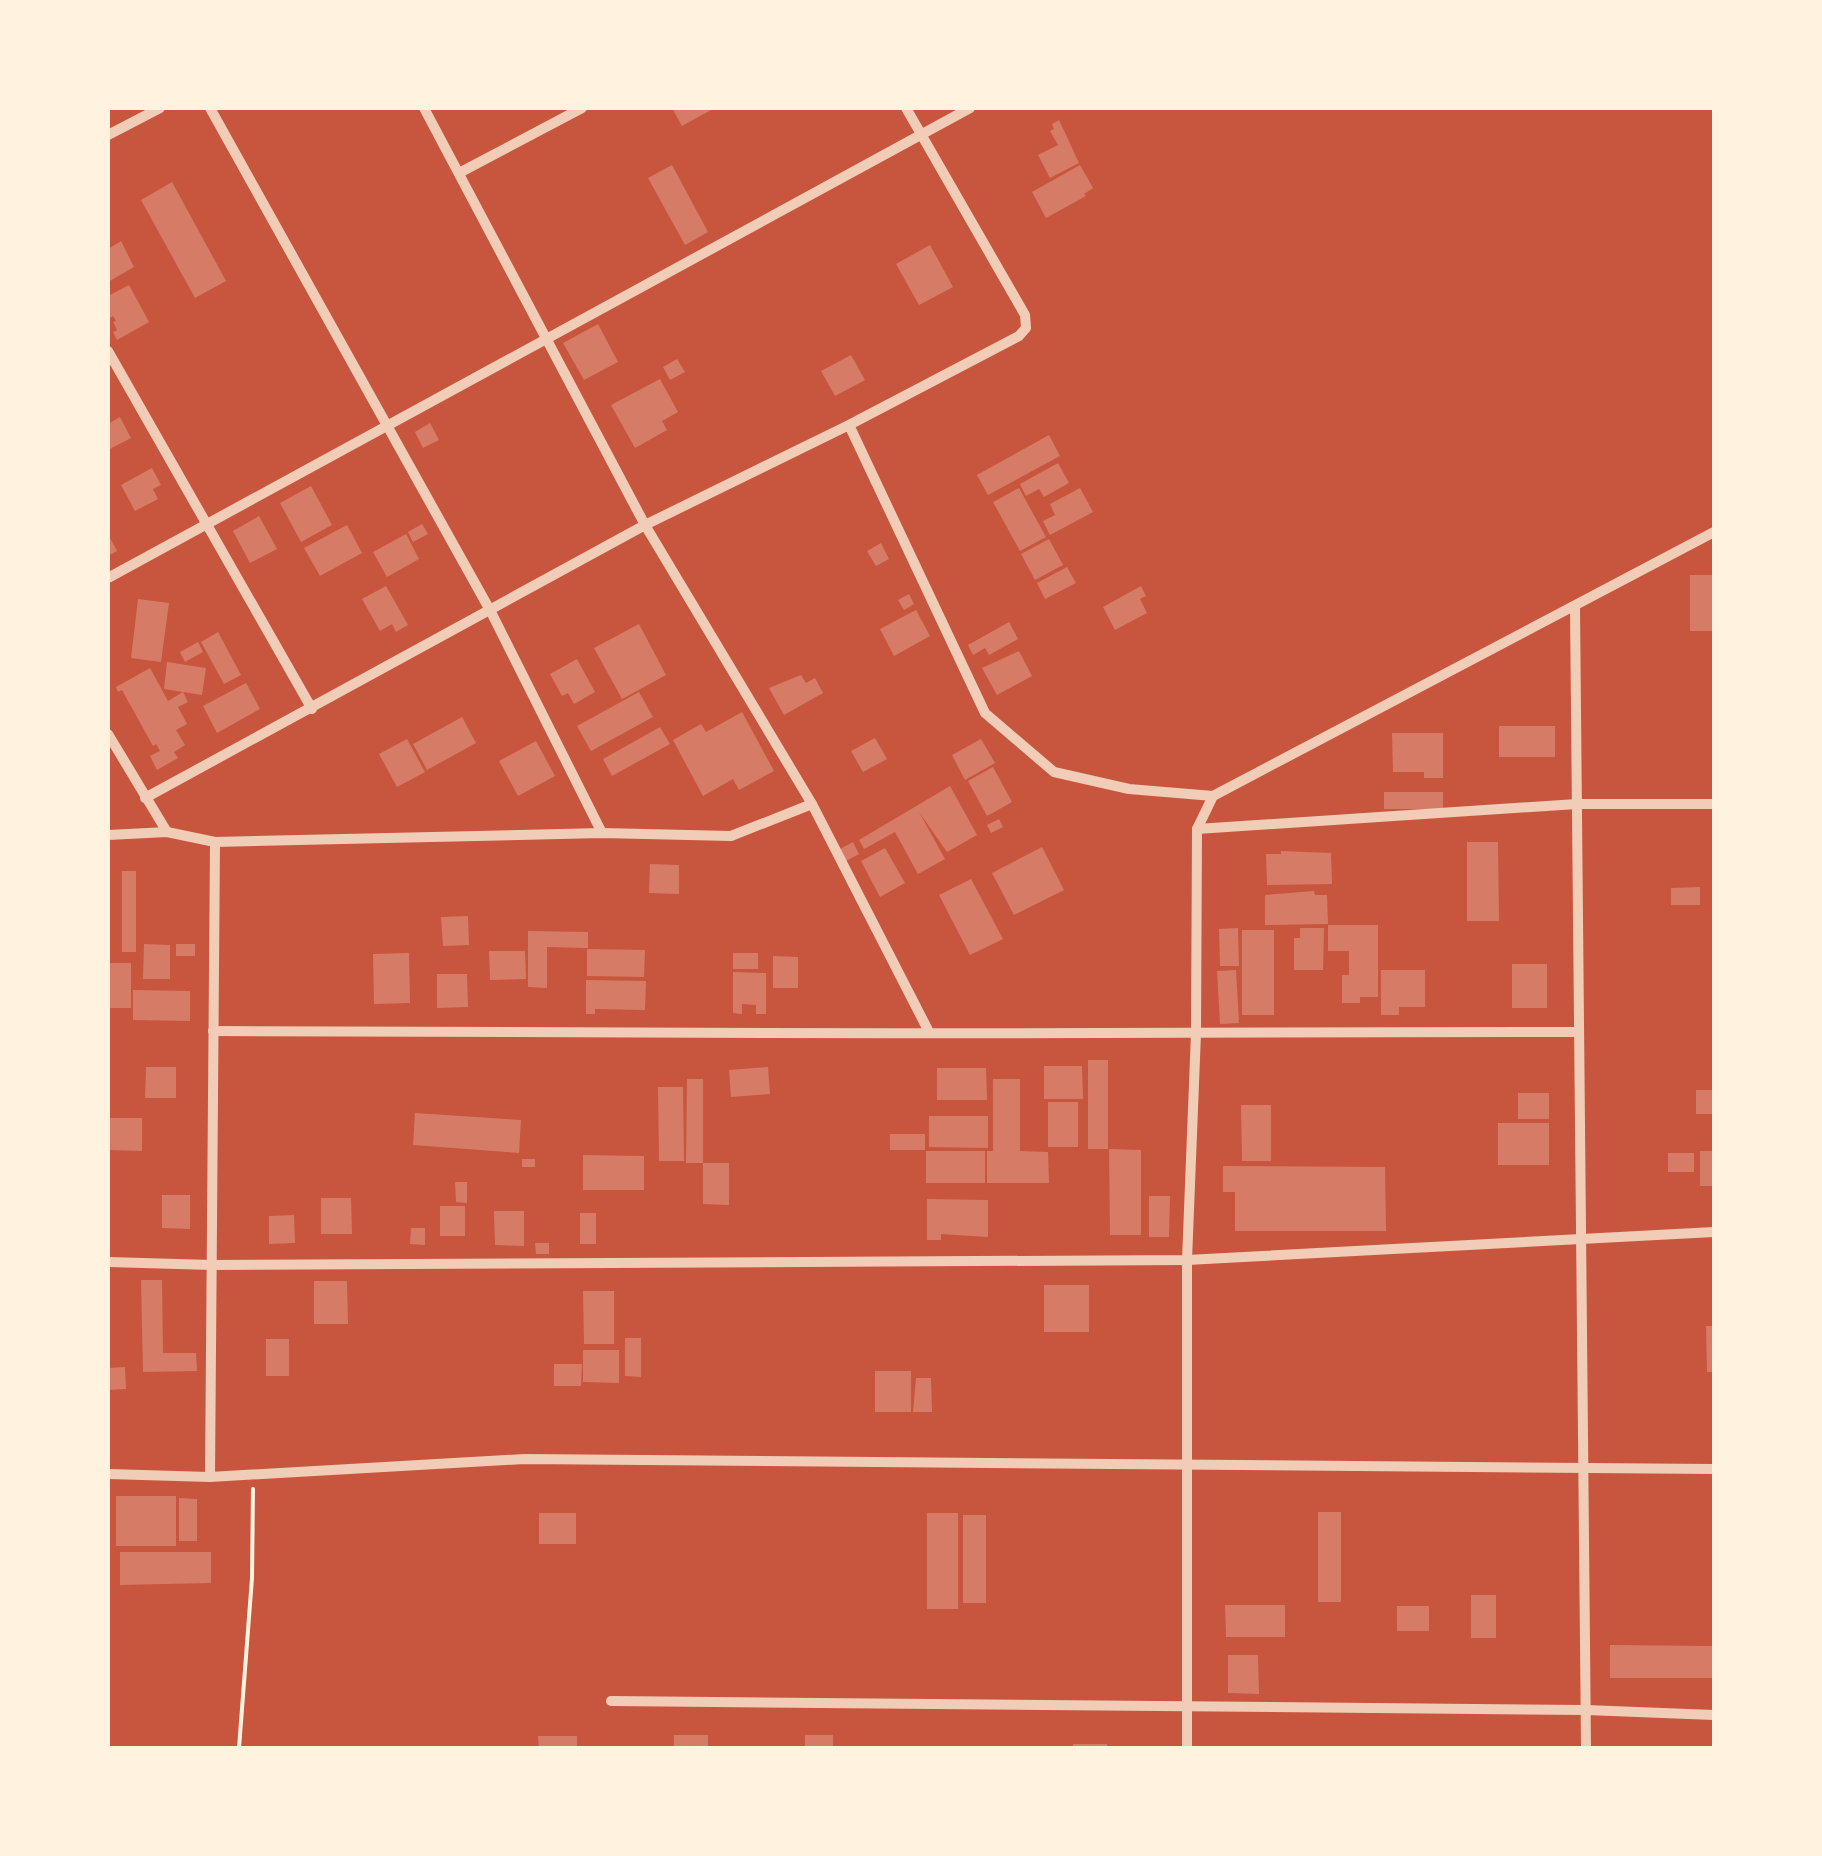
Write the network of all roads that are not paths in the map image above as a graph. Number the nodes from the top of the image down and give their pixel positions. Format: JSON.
{"nodes":[{"id":1,"x":160,"y":108,"type":"edge"},
{"id":2,"x":210,"y":108,"type":"edge"},
{"id":3,"x":424,"y":108,"type":"edge"},
{"id":4,"x":582,"y":108,"type":"edge"},
{"id":5,"x":906,"y":108,"type":"edge"},
{"id":6,"x":970,"y":108,"type":"edge"},
{"id":7,"x":921,"y":134,"type":"junction"},
{"id":8,"x":108,"y":135,"type":"edge"},
{"id":9,"x":458,"y":173,"type":"junction"},
{"id":10,"x":546,"y":340,"type":"junction"},
{"id":11,"x":108,"y":351,"type":"edge"},
{"id":12,"x":385,"y":424,"type":"junction"},
{"id":13,"x":849,"y":425,"type":"junction"},
{"id":14,"x":207,"y":523,"type":"junction"},
{"id":15,"x":645,"y":525,"type":"junction"},
{"id":16,"x":1714,"y":532,"type":"edge"},
{"id":17,"x":108,"y":578,"type":"edge"},
{"id":18,"x":1575,"y":607,"type":"junction"},
{"id":19,"x":491,"y":612,"type":"junction"},
{"id":20,"x":312,"y":709,"type":"junction"},
{"id":21,"x":108,"y":734,"type":"edge"},
{"id":22,"x":1213,"y":796,"type":"junction"},
{"id":23,"x":144,"y":798,"type":"junction"},
{"id":24,"x":812,"y":804,"type":"junction"},
{"id":25,"x":1577,"y":804,"type":"junction"},
{"id":26,"x":1714,"y":804,"type":"edge"},
{"id":27,"x":1197,"y":829,"type":"junction"},
{"id":28,"x":167,"y":832,"type":"junction"},
{"id":29,"x":602,"y":833,"type":"junction"},
{"id":30,"x":108,"y":835,"type":"edge"},
{"id":31,"x":215,"y":842,"type":"junction"},
{"id":32,"x":213,"y":1031,"type":"junction"},
{"id":33,"x":929,"y":1032,"type":"junction"},
{"id":34,"x":1579,"y":1032,"type":"junction"},
{"id":35,"x":1196,"y":1033,"type":"junction"},
{"id":36,"x":1714,"y":1232,"type":"edge"},
{"id":37,"x":1581,"y":1240,"type":"junction"},
{"id":38,"x":1188,"y":1260,"type":"junction"},
{"id":39,"x":108,"y":1262,"type":"edge"},
{"id":40,"x":212,"y":1265,"type":"junction"},
{"id":41,"x":1187,"y":1466,"type":"junction"},
{"id":42,"x":1584,"y":1466,"type":"junction"},
{"id":43,"x":1714,"y":1469,"type":"edge"},
{"id":44,"x":108,"y":1474,"type":"edge"},
{"id":45,"x":210,"y":1476,"type":"junction"},
{"id":46,"x":611,"y":1701,"type":"dead end"},
{"id":47,"x":1187,"y":1706,"type":"junction"},
{"id":48,"x":1586,"y":1710,"type":"junction"},
{"id":49,"x":1714,"y":1716,"type":"edge"},
{"id":50,"x":1187,"y":1748,"type":"edge"},
{"id":51,"x":1586,"y":1748,"type":"edge"}],
"edges":[{"from":1,"to":8,"type":"street"},
{"from":2,"to":12,"type":"street"},
{"from":3,"to":9,"type":"street"},
{"from":4,"to":9,"type":"street"},
{"from":5,"to":7,"type":"street"},
{"from":6,"to":7,"type":"street"},
{"from":7,"to":10,"type":"street"},
{"from":7,"to":13,"type":"street"},
{"from":9,"to":10,"type":"street"},
{"from":10,"to":12,"type":"street"},
{"from":10,"to":15,"type":"street"},
{"from":11,"to":14,"type":"street"},
{"from":12,"to":14,"type":"street"},
{"from":12,"to":19,"type":"street"},
{"from":13,"to":15,"type":"street"},
{"from":13,"to":22,"type":"street"},
{"from":14,"to":17,"type":"street"},
{"from":14,"to":20,"type":"street"},
{"from":15,"to":19,"type":"street"},
{"from":15,"to":24,"type":"street"},
{"from":16,"to":18,"type":"street"},
{"from":18,"to":22,"type":"street"},
{"from":18,"to":25,"type":"street"},
{"from":19,"to":20,"type":"street"},
{"from":19,"to":29,"type":"street"},
{"from":20,"to":23,"type":"street"},
{"from":21,"to":23,"type":"street"},
{"from":22,"to":27,"type":"street"},
{"from":23,"to":28,"type":"street"},
{"from":24,"to":29,"type":"street"},
{"from":24,"to":33,"type":"street"},
{"from":25,"to":26,"type":"street"},
{"from":25,"to":27,"type":"street"},
{"from":25,"to":34,"type":"street"},
{"from":27,"to":35,"type":"street"},
{"from":28,"to":30,"type":"street"},
{"from":28,"to":31,"type":"street"},
{"from":29,"to":31,"type":"street"},
{"from":31,"to":32,"type":"street"},
{"from":32,"to":33,"type":"street"},
{"from":32,"to":40,"type":"street"},
{"from":33,"to":35,"type":"street"},
{"from":34,"to":35,"type":"street"},
{"from":34,"to":37,"type":"street"},
{"from":35,"to":38,"type":"street"},
{"from":36,"to":37,"type":"street"},
{"from":37,"to":38,"type":"street"},
{"from":37,"to":42,"type":"street"},
{"from":38,"to":40,"type":"street"},
{"from":38,"to":41,"type":"street"},
{"from":39,"to":40,"type":"street"},
{"from":40,"to":45,"type":"street"},
{"from":41,"to":42,"type":"street"},
{"from":41,"to":45,"type":"street"},
{"from":41,"to":47,"type":"street"},
{"from":42,"to":43,"type":"street"},
{"from":42,"to":48,"type":"street"},
{"from":44,"to":45,"type":"street"},
{"from":46,"to":47,"type":"street"},
{"from":47,"to":48,"type":"street"},
{"from":47,"to":50,"type":"street"},
{"from":48,"to":49,"type":"street"},
{"from":48,"to":51,"type":"street"}]}
